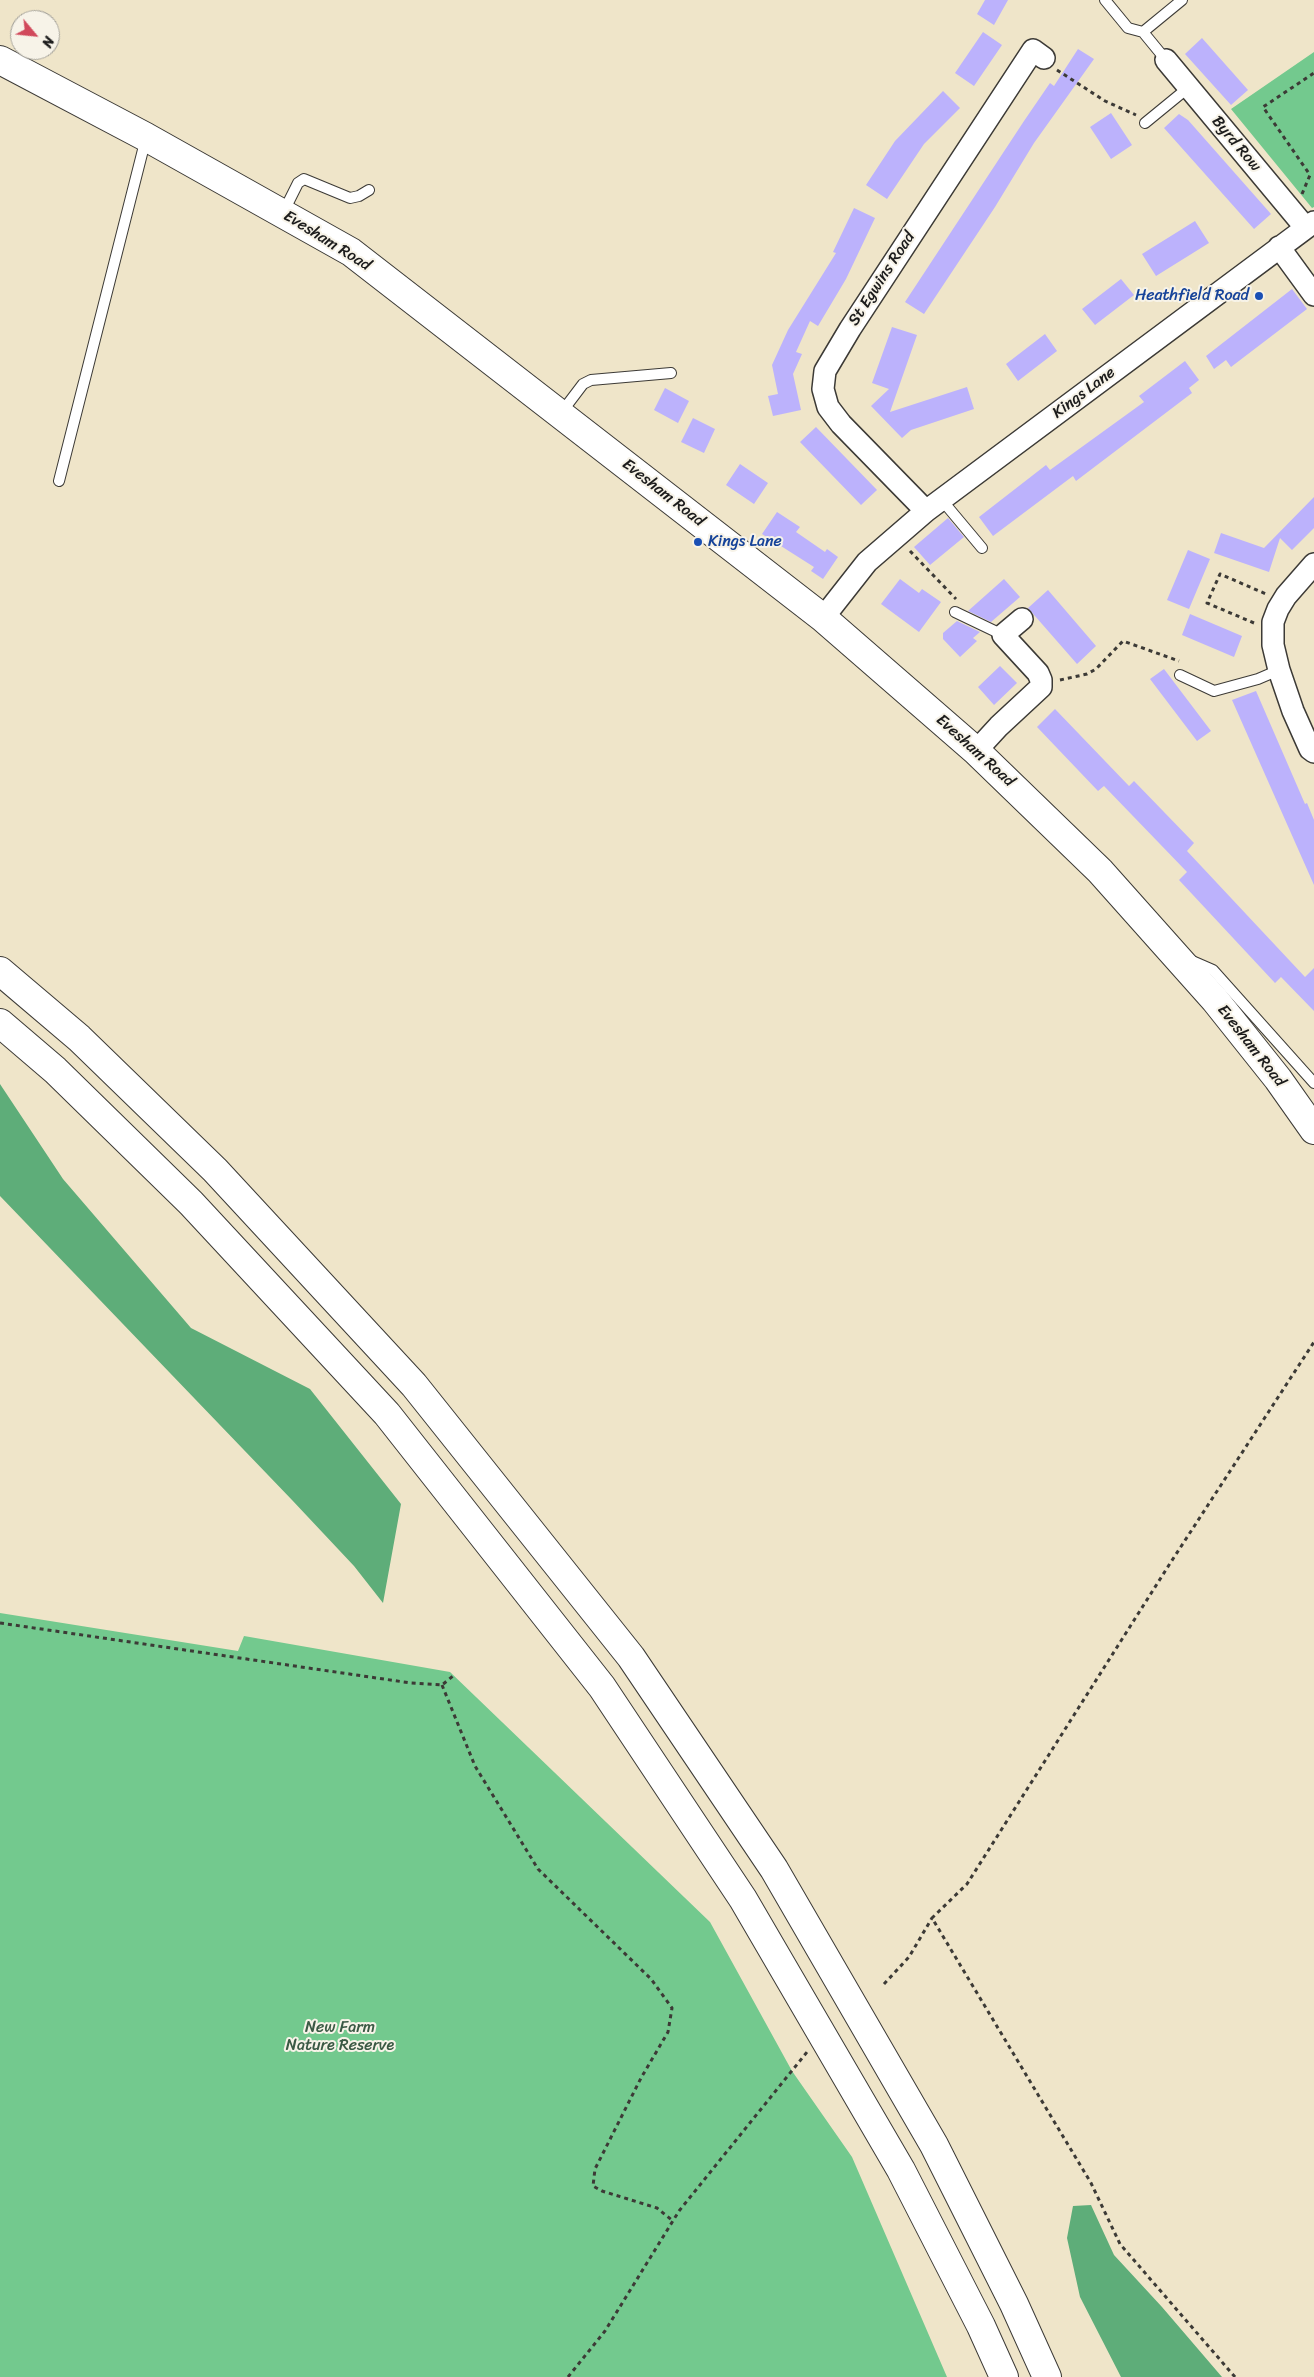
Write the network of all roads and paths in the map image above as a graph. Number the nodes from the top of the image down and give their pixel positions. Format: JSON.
{"nodes":[{"id":1,"x":1105,"y":0,"type":"edge"},
{"id":2,"x":1182,"y":0,"type":"edge"},
{"id":3,"x":1143,"y":32,"type":"junction"},
{"id":4,"x":1044,"y":58,"type":"joint"},
{"id":5,"x":0,"y":60,"type":"edge"},
{"id":6,"x":1166,"y":60,"type":"joint"},
{"id":7,"x":1314,"y":73,"type":"edge"},
{"id":8,"x":1189,"y":87,"type":"junction"},
{"id":9,"x":1145,"y":123,"type":"joint"},
{"id":10,"x":146,"y":138,"type":"junction"},
{"id":11,"x":369,"y":190,"type":"dead end"},
{"id":12,"x":283,"y":214,"type":"junction"},
{"id":13,"x":1304,"y":220,"type":"edge"},
{"id":14,"x":1279,"y":247,"type":"junction"},
{"id":15,"x":1314,"y":295,"type":"edge"},
{"id":16,"x":671,"y":373,"type":"dead end"},
{"id":17,"x":561,"y":414,"type":"junction"},
{"id":18,"x":59,"y":481,"type":"dead end"},
{"id":19,"x":933,"y":505,"type":"junction"},
{"id":20,"x":896,"y":536,"type":"junction"},
{"id":21,"x":982,"y":548,"type":"dead end"},
{"id":22,"x":1314,"y":564,"type":"edge"},
{"id":23,"x":1283,"y":601,"type":"junction"},
{"id":24,"x":955,"y":612,"type":"dead end"},
{"id":25,"x":823,"y":618,"type":"junction"},
{"id":26,"x":1022,"y":619,"type":"dead end"},
{"id":27,"x":980,"y":625,"type":"junction"},
{"id":28,"x":1273,"y":632,"type":"junction"},
{"id":29,"x":1002,"y":635,"type":"junction"},
{"id":30,"x":1184,"y":663,"type":"dead end"},
{"id":31,"x":1279,"y":670,"type":"junction"},
{"id":32,"x":1180,"y":675,"type":"dead end"},
{"id":33,"x":1041,"y":687,"type":"junction"},
{"id":34,"x":976,"y":751,"type":"junction"},
{"id":35,"x":1314,"y":752,"type":"edge"},
{"id":36,"x":1176,"y":953,"type":"junction"},
{"id":37,"x":0,"y":971,"type":"edge"},
{"id":38,"x":0,"y":1023,"type":"edge"},
{"id":39,"x":1314,"y":1083,"type":"edge"},
{"id":40,"x":1314,"y":1130,"type":"edge"},
{"id":41,"x":1314,"y":1342,"type":"edge"},
{"id":42,"x":0,"y":1624,"type":"edge"},
{"id":43,"x":453,"y":1676,"type":"dead end"},
{"id":44,"x":442,"y":1685,"type":"junction"},
{"id":45,"x":932,"y":1918,"type":"junction"},
{"id":46,"x":884,"y":1984,"type":"dead end"},
{"id":47,"x":808,"y":2050,"type":"dead end"},
{"id":48,"x":673,"y":2221,"type":"junction"},
{"id":49,"x":568,"y":2377,"type":"edge"},
{"id":50,"x":1004,"y":2377,"type":"edge"},
{"id":51,"x":1047,"y":2377,"type":"edge"},
{"id":52,"x":1235,"y":2377,"type":"edge"}],
"edges":[{"from":1,"to":3,"type":"lane"},
{"from":2,"to":3,"type":"lane"},
{"from":3,"to":6,"type":"lane"},
{"from":4,"to":9,"type":"path"},
{"from":4,"to":19,"type":"street","name":"St Egwins Road"},
{"from":5,"to":10,"type":"main road","name":"Evesham Road"},
{"from":6,"to":8,"type":"street","name":"Byrd Row"},
{"from":7,"to":13,"type":"path"},
{"from":8,"to":9,"type":"lane"},
{"from":8,"to":13,"type":"street","name":"Byrd Row"},
{"from":10,"to":12,"type":"main road","name":"Evesham Road"},
{"from":10,"to":18,"type":"lane"},
{"from":11,"to":12,"type":"lane"},
{"from":12,"to":17,"type":"main road","name":"Evesham Road"},
{"from":13,"to":14,"type":"street","name":"Kings Lane"},
{"from":14,"to":15,"type":"street"},
{"from":14,"to":19,"type":"street","name":"Kings Lane"},
{"from":16,"to":17,"type":"lane"},
{"from":17,"to":25,"type":"main road","name":"Evesham Road"},
{"from":19,"to":20,"type":"street","name":"Kings Lane"},
{"from":19,"to":21,"type":"lane"},
{"from":20,"to":25,"type":"street","name":"Kings Lane"},
{"from":20,"to":27,"type":"path"},
{"from":22,"to":23,"type":"street"},
{"from":23,"to":28,"type":"street"},
{"from":23,"to":28,"type":"path"},
{"from":24,"to":27,"type":"lane"},
{"from":25,"to":34,"type":"main road","name":"Evesham Road"},
{"from":26,"to":29,"type":"street"},
{"from":27,"to":29,"type":"lane"},
{"from":28,"to":31,"type":"street"},
{"from":29,"to":33,"type":"street"},
{"from":30,"to":33,"type":"path"},
{"from":31,"to":32,"type":"lane"},
{"from":31,"to":35,"type":"street"},
{"from":33,"to":34,"type":"street"},
{"from":34,"to":36,"type":"main road","name":"Evesham Road"},
{"from":36,"to":39,"type":"lane"},
{"from":36,"to":40,"type":"main road","name":"Evesham Road"},
{"from":37,"to":51,"type":"main road"},
{"from":38,"to":50,"type":"main road"},
{"from":41,"to":45,"type":"path"},
{"from":42,"to":44,"type":"path"},
{"from":43,"to":44,"type":"path"},
{"from":44,"to":48,"type":"path"},
{"from":45,"to":46,"type":"path"},
{"from":45,"to":52,"type":"path"},
{"from":47,"to":48,"type":"path"},
{"from":48,"to":49,"type":"path"}]}
